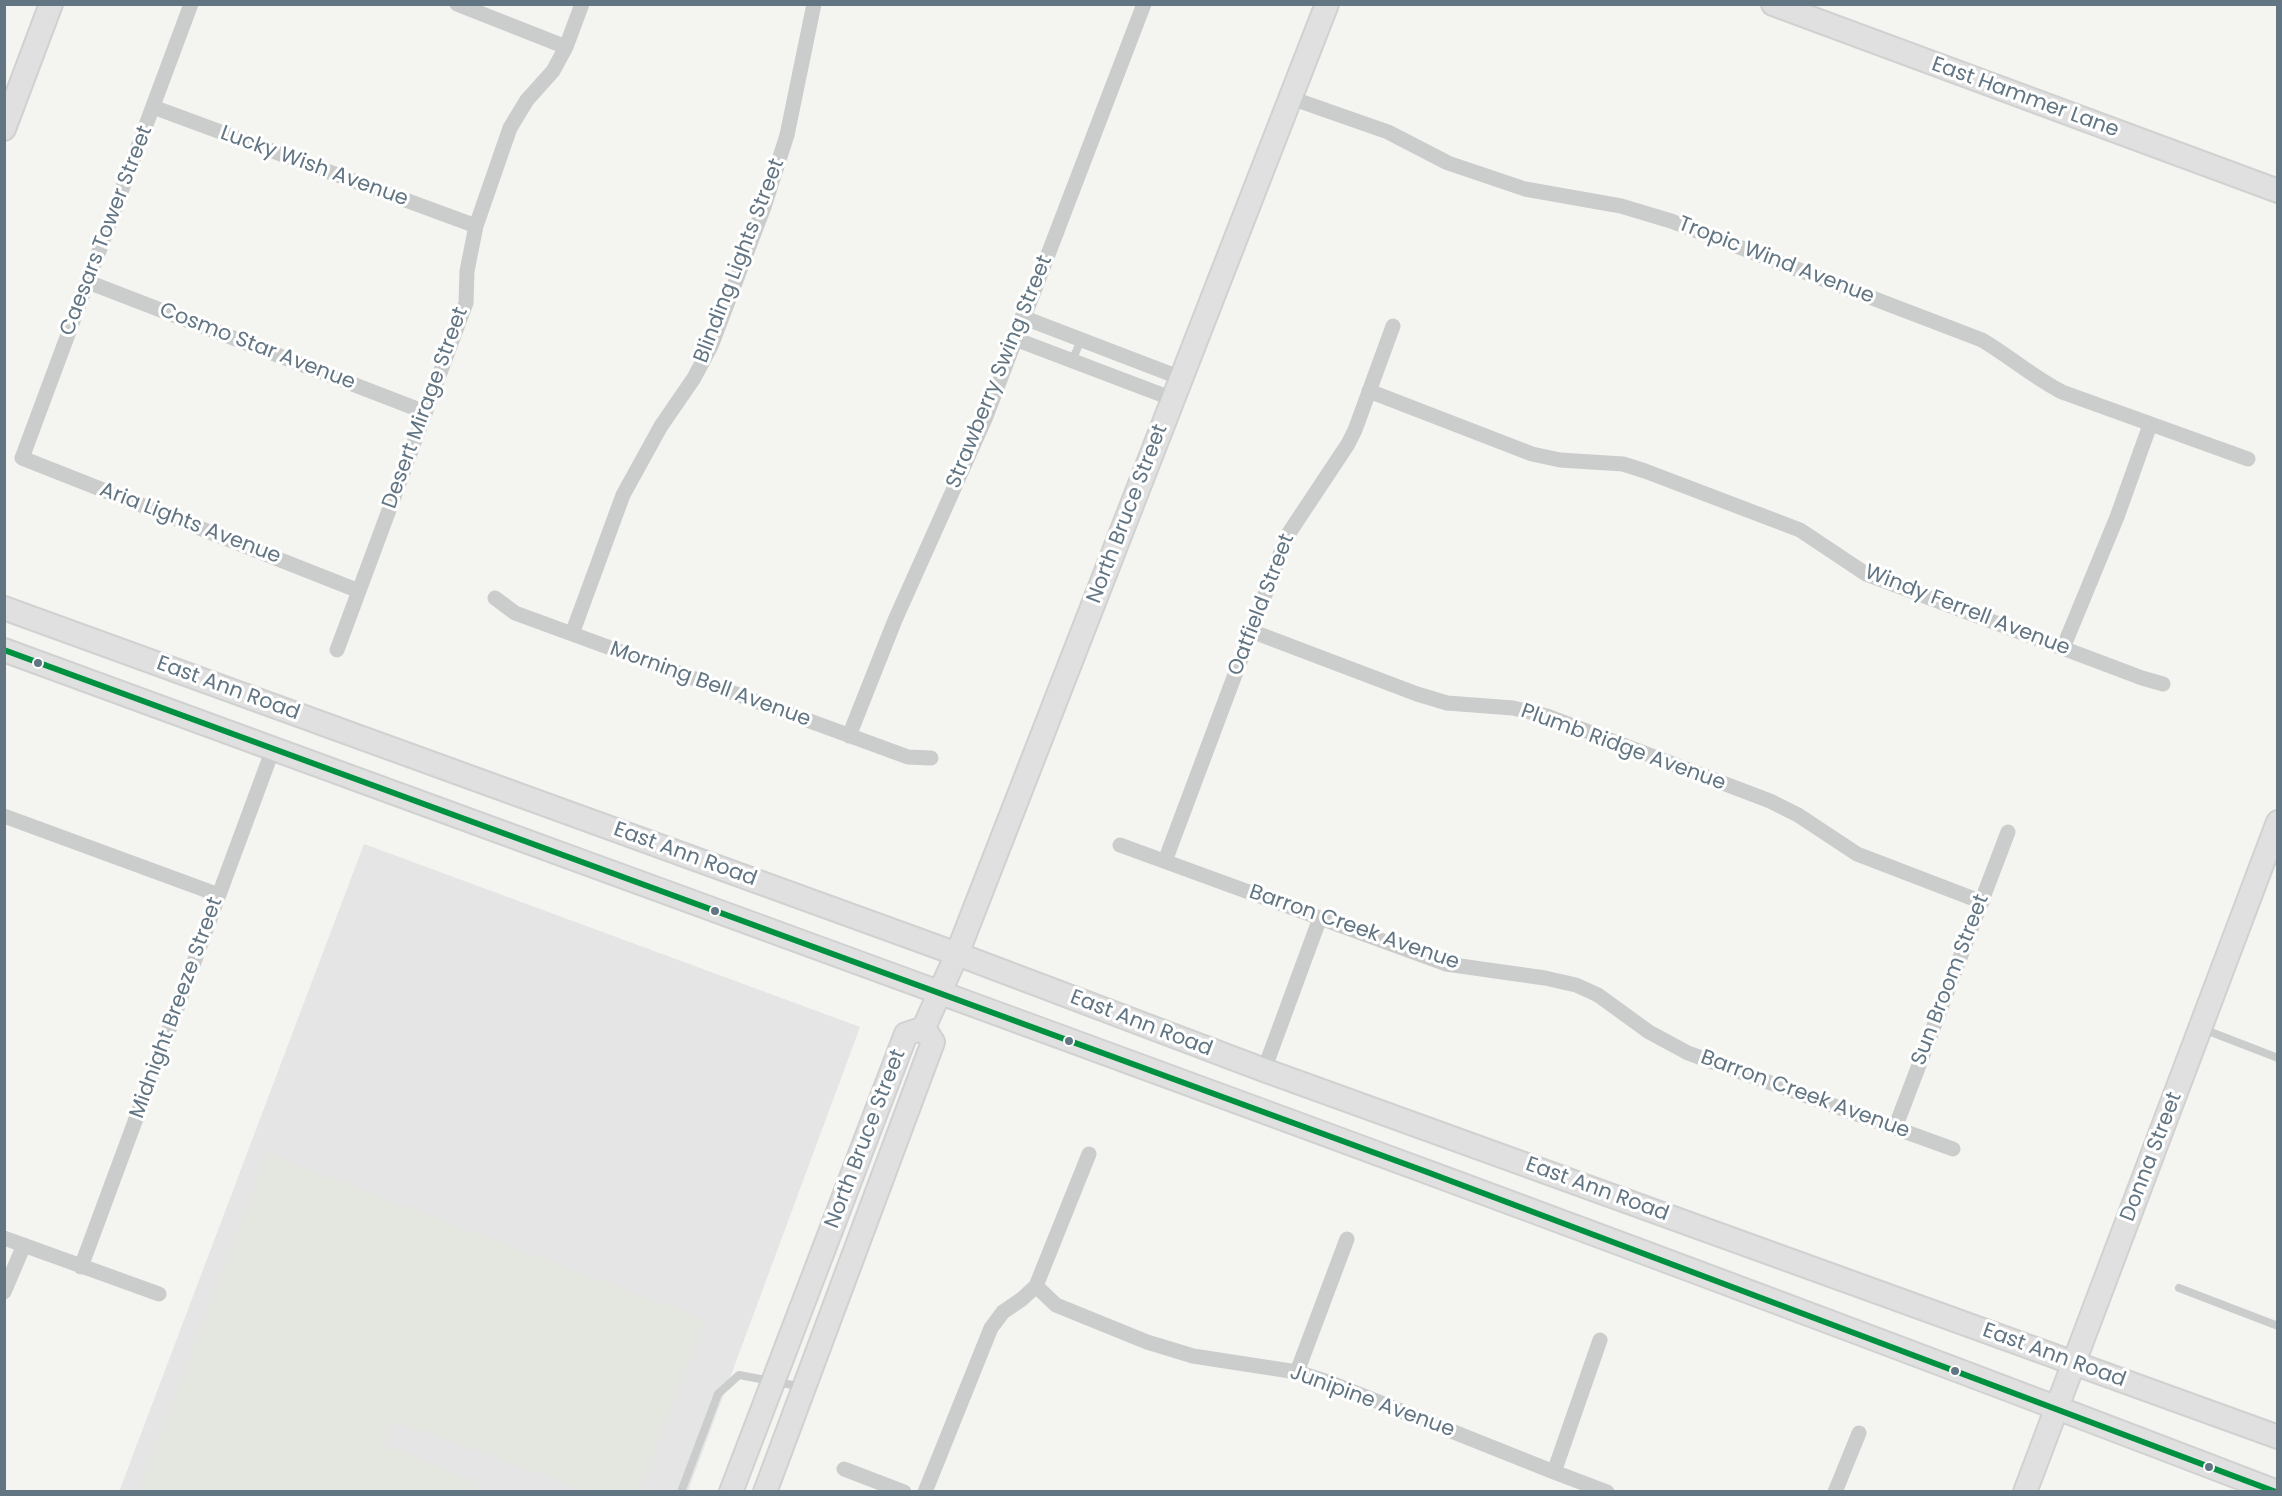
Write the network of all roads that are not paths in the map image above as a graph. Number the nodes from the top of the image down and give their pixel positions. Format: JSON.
{"nodes":[{"id":1,"x":51,"y":4,"type":"edge"},
{"id":2,"x":191,"y":4,"type":"edge"},
{"id":3,"x":457,"y":4,"type":"edge"},
{"id":4,"x":582,"y":4,"type":"edge"},
{"id":5,"x":813,"y":4,"type":"edge"},
{"id":6,"x":1144,"y":4,"type":"edge"},
{"id":7,"x":1327,"y":4,"type":"edge"},
{"id":8,"x":1773,"y":4,"type":"edge"},
{"id":9,"x":566,"y":47,"type":"junction"},
{"id":10,"x":1291,"y":98,"type":"junction"},
{"id":11,"x":153,"y":107,"type":"junction"},
{"id":12,"x":5,"y":124,"type":"edge"},
{"id":13,"x":2277,"y":191,"type":"edge"},
{"id":14,"x":476,"y":226,"type":"junction"},
{"id":15,"x":88,"y":282,"type":"junction"},
{"id":16,"x":1022,"y":317,"type":"junction"},
{"id":17,"x":1393,"y":326,"type":"dead end"},
{"id":18,"x":1015,"y":339,"type":"junction"},
{"id":19,"x":1080,"y":340,"type":"junction"},
{"id":20,"x":1072,"y":361,"type":"junction"},
{"id":21,"x":1181,"y":378,"type":"junction"},
{"id":22,"x":1369,"y":391,"type":"junction"},
{"id":23,"x":1173,"y":399,"type":"junction"},
{"id":24,"x":425,"y":412,"type":"junction"},
{"id":25,"x":2151,"y":425,"type":"junction"},
{"id":26,"x":22,"y":458,"type":"joint"},
{"id":27,"x":2247,"y":459,"type":"dead end"},
{"id":28,"x":359,"y":591,"type":"junction"},
{"id":29,"x":495,"y":598,"type":"dead end"},
{"id":30,"x":4,"y":608,"type":"edge"},
{"id":31,"x":1251,"y":631,"type":"junction"},
{"id":32,"x":572,"y":634,"type":"junction"},
{"id":33,"x":2064,"y":648,"type":"junction"},
{"id":34,"x":4,"y":650,"type":"edge"},
{"id":35,"x":336,"y":650,"type":"dead end"},
{"id":36,"x":2163,"y":684,"type":"dead end"},
{"id":37,"x":849,"y":736,"type":"junction"},
{"id":38,"x":273,"y":749,"type":"junction"},
{"id":39,"x":931,"y":758,"type":"dead end"},
{"id":40,"x":4,"y":816,"type":"edge"},
{"id":41,"x":2277,"y":825,"type":"edge"},
{"id":42,"x":2008,"y":832,"type":"dead end"},
{"id":43,"x":1120,"y":845,"type":"dead end"},
{"id":44,"x":1165,"y":861,"type":"junction"},
{"id":45,"x":219,"y":895,"type":"junction"},
{"id":46,"x":1982,"y":902,"type":"junction"},
{"id":47,"x":1320,"y":918,"type":"junction"},
{"id":48,"x":957,"y":954,"type":"junction"},
{"id":49,"x":939,"y":992,"type":"junction"},
{"id":50,"x":926,"y":1023,"type":"dead end"},
{"id":51,"x":2201,"y":1028,"type":"junction"},
{"id":52,"x":2277,"y":1058,"type":"edge"},
{"id":53,"x":1264,"y":1070,"type":"junction"},
{"id":54,"x":1895,"y":1128,"type":"junction"},
{"id":55,"x":1953,"y":1149,"type":"dead end"},
{"id":56,"x":1089,"y":1154,"type":"dead end"},
{"id":57,"x":4,"y":1238,"type":"edge"},
{"id":58,"x":1347,"y":1239,"type":"dead end"},
{"id":59,"x":24,"y":1245,"type":"junction"},
{"id":60,"x":81,"y":1267,"type":"junction"},
{"id":61,"x":1036,"y":1286,"type":"junction"},
{"id":62,"x":2179,"y":1288,"type":"dead end"},
{"id":63,"x":4,"y":1292,"type":"edge"},
{"id":64,"x":159,"y":1294,"type":"dead end"},
{"id":65,"x":2277,"y":1326,"type":"edge"},
{"id":66,"x":1600,"y":1340,"type":"dead end"},
{"id":67,"x":2074,"y":1363,"type":"junction"},
{"id":68,"x":1297,"y":1372,"type":"junction"},
{"id":69,"x":773,"y":1381,"type":"junction"},
{"id":70,"x":804,"y":1387,"type":"junction"},
{"id":71,"x":2057,"y":1407,"type":"junction"},
{"id":72,"x":1859,"y":1434,"type":"dead end"},
{"id":73,"x":2277,"y":1437,"type":"edge"},
{"id":74,"x":844,"y":1469,"type":"dead end"},
{"id":75,"x":1554,"y":1472,"type":"junction"},
{"id":76,"x":681,"y":1491,"type":"edge"},
{"id":77,"x":731,"y":1491,"type":"edge"},
{"id":78,"x":765,"y":1491,"type":"edge"},
{"id":79,"x":904,"y":1491,"type":"edge"},
{"id":80,"x":925,"y":1491,"type":"edge"},
{"id":81,"x":1607,"y":1491,"type":"edge"},
{"id":82,"x":1835,"y":1491,"type":"edge"},
{"id":83,"x":2025,"y":1491,"type":"edge"},
{"id":84,"x":2277,"y":1491,"type":"edge"}],
"edges":[{"from":1,"to":12,"type":"main road"},
{"from":2,"to":11,"type":"street","name":"Caesars Tower Street"},
{"from":3,"to":9,"type":"street"},
{"from":4,"to":9,"type":"street","name":"Desert Mirage Street"},
{"from":5,"to":32,"type":"street","name":"Blinding Lights Street"},
{"from":6,"to":16,"type":"street","name":"Strawberry Swing Street"},
{"from":7,"to":10,"type":"main road","name":"North Bruce Street"},
{"from":8,"to":13,"type":"main road","name":"East Hammer Lane"},
{"from":9,"to":14,"type":"street","name":"Desert Mirage Street"},
{"from":10,"to":21,"type":"main road","name":"North Bruce Street"},
{"from":10,"to":25,"type":"street","name":"Tropic Wind Avenue"},
{"from":11,"to":14,"type":"street","name":"Lucky Wish Avenue"},
{"from":11,"to":15,"type":"street","name":"Caesars Tower Street"},
{"from":14,"to":24,"type":"street","name":"Desert Mirage Street"},
{"from":15,"to":24,"type":"street","name":"Cosmo Star Avenue"},
{"from":15,"to":26,"type":"street","name":"Caesars Tower Street"},
{"from":16,"to":18,"type":"street","name":"Strawberry Swing Street"},
{"from":16,"to":19,"type":"street"},
{"from":17,"to":22,"type":"street","name":"Oatfield Street"},
{"from":18,"to":20,"type":"street"},
{"from":18,"to":37,"type":"street","name":"Strawberry Swing Street"},
{"from":19,"to":20,"type":"lane"},
{"from":19,"to":21,"type":"street"},
{"from":20,"to":23,"type":"street"},
{"from":21,"to":23,"type":"main road","name":"North Bruce Street"},
{"from":22,"to":31,"type":"street","name":"Oatfield Street"},
{"from":22,"to":33,"type":"street","name":"Windy Ferrell Avenue"},
{"from":23,"to":48,"type":"main road","name":"North Bruce Street"},
{"from":24,"to":28,"type":"street","name":"Desert Mirage Street"},
{"from":25,"to":27,"type":"street","name":"Tropic Wind Avenue"},
{"from":25,"to":33,"type":"street"},
{"from":26,"to":28,"type":"street","name":"Aria Lights Avenue"},
{"from":28,"to":35,"type":"street","name":"Desert Mirage Street"},
{"from":29,"to":32,"type":"street","name":"Morning Bell Avenue"},
{"from":30,"to":48,"type":"main road","name":"East Ann Road"},
{"from":31,"to":44,"type":"street","name":"Oatfield Street"},
{"from":31,"to":46,"type":"street","name":"Plumb Ridge Avenue"},
{"from":32,"to":37,"type":"street","name":"Morning Bell Avenue"},
{"from":33,"to":36,"type":"street","name":"Windy Ferrell Avenue"},
{"from":34,"to":38,"type":"main road","name":"East Ann Road"},
{"from":37,"to":39,"type":"street","name":"Morning Bell Avenue"},
{"from":38,"to":45,"type":"street","name":"Midnight Breeze Street"},
{"from":38,"to":49,"type":"main road","name":"East Ann Road"},
{"from":40,"to":45,"type":"street"},
{"from":41,"to":51,"type":"main road","name":"Donna Street"},
{"from":42,"to":46,"type":"street","name":"Sun Broom Street"},
{"from":43,"to":44,"type":"street","name":"Barron Creek Avenue"},
{"from":44,"to":47,"type":"street","name":"Barron Creek Avenue"},
{"from":45,"to":60,"type":"street","name":"Midnight Breeze Street"},
{"from":46,"to":54,"type":"street","name":"Sun Broom Street"},
{"from":47,"to":53,"type":"street"},
{"from":47,"to":54,"type":"street","name":"Barron Creek Avenue"},
{"from":48,"to":49,"type":"main road","name":"North Bruce Street"},
{"from":48,"to":53,"type":"main road","name":"East Ann Road"},
{"from":49,"to":50,"type":"main road","name":"North Bruce Street"},
{"from":49,"to":71,"type":"main road","name":"East Ann Road"},
{"from":51,"to":52,"type":"lane"},
{"from":51,"to":67,"type":"main road","name":"Donna Street"},
{"from":53,"to":67,"type":"main road","name":"East Ann Road"},
{"from":54,"to":55,"type":"street","name":"Barron Creek Avenue"},
{"from":56,"to":61,"type":"street"},
{"from":57,"to":59,"type":"street"},
{"from":58,"to":68,"type":"street"},
{"from":59,"to":60,"type":"street"},
{"from":59,"to":63,"type":"street"},
{"from":60,"to":64,"type":"street"},
{"from":61,"to":68,"type":"street","name":"Junipine Avenue"},
{"from":61,"to":80,"type":"street"},
{"from":62,"to":65,"type":"lane"},
{"from":66,"to":75,"type":"street"},
{"from":67,"to":71,"type":"main road","name":"Donna Street"},
{"from":67,"to":73,"type":"main road","name":"East Ann Road"},
{"from":68,"to":75,"type":"street","name":"Junipine Avenue"},
{"from":69,"to":70,"type":"lane"},
{"from":69,"to":70,"type":"main road","name":"North Bruce Street"},
{"from":69,"to":76,"type":"lane"},
{"from":69,"to":77,"type":"main road","name":"North Bruce Street"},
{"from":70,"to":78,"type":"main road","name":"North Bruce Street"},
{"from":71,"to":83,"type":"main road","name":"Donna Street"},
{"from":71,"to":84,"type":"main road","name":"East Ann Road"},
{"from":72,"to":82,"type":"street"},
{"from":74,"to":79,"type":"street"},
{"from":75,"to":81,"type":"street","name":"Junipine Avenue"}]}
